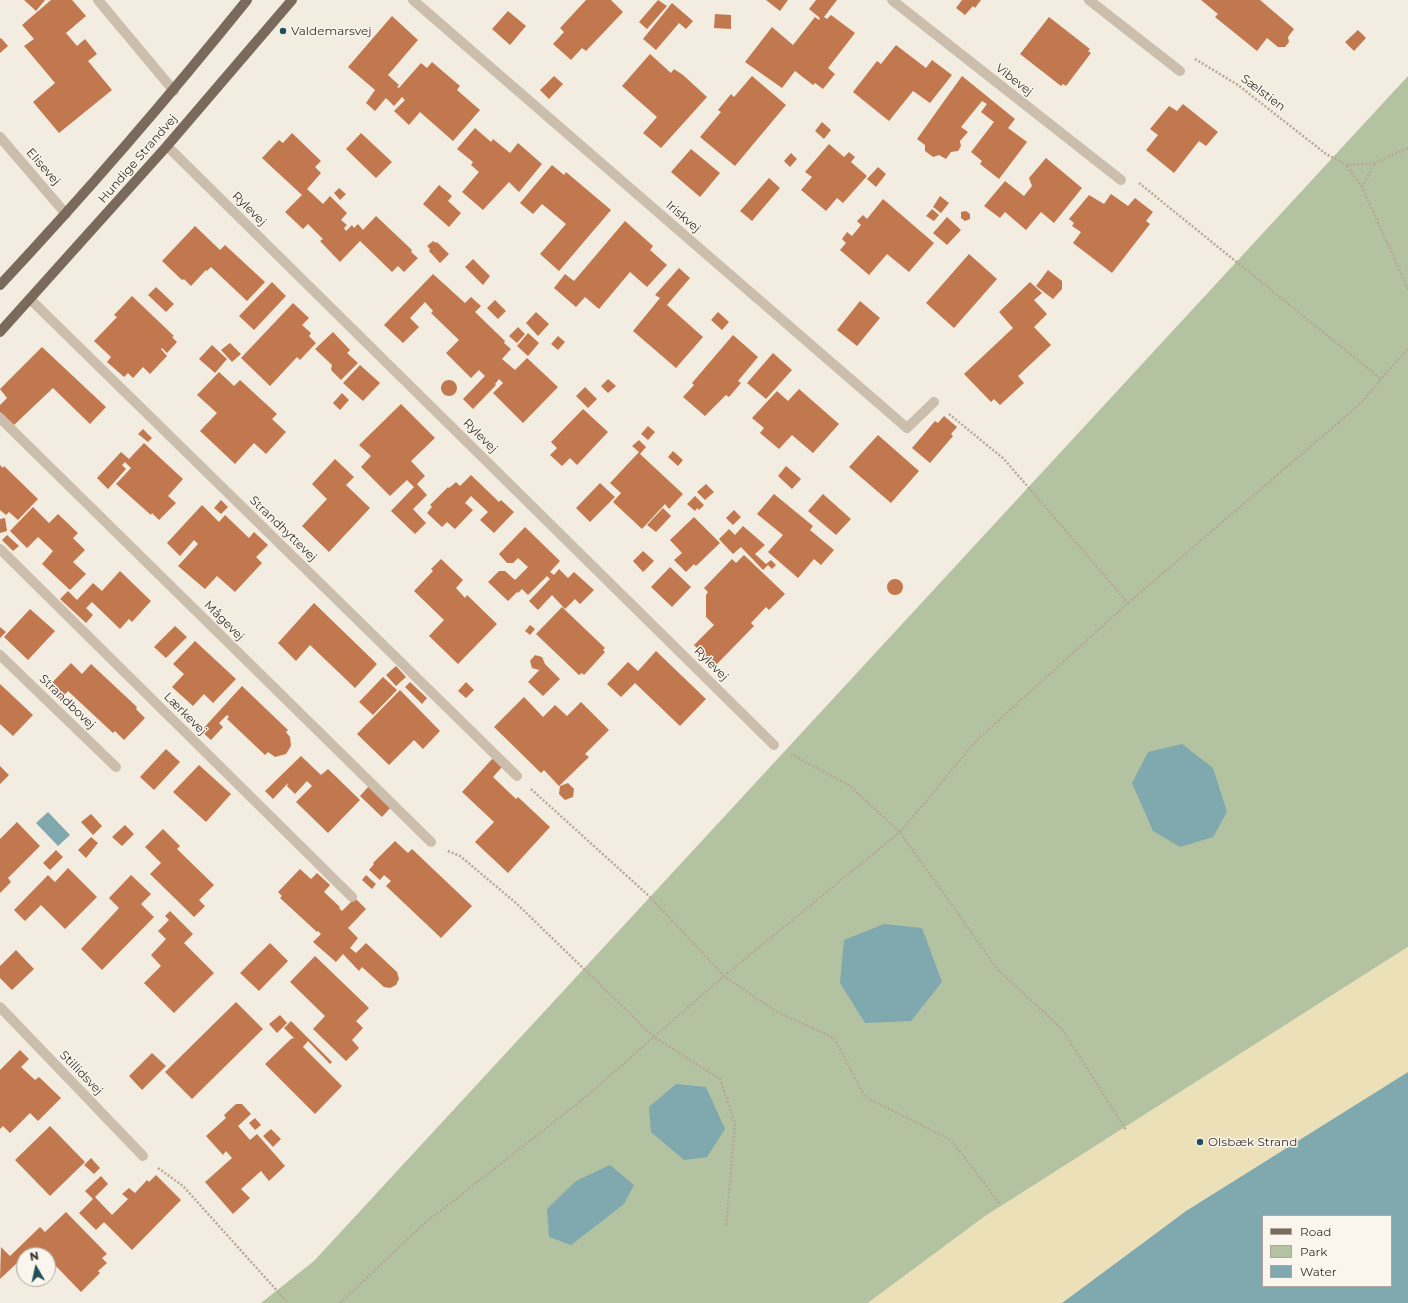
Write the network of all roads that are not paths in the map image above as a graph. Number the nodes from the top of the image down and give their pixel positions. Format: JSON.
{"nodes":[{"id":1,"x":98,"y":0,"type":"edge"},
{"id":2,"x":247,"y":0,"type":"edge"},
{"id":3,"x":292,"y":0,"type":"edge"},
{"id":4,"x":413,"y":0,"type":"edge"},
{"id":5,"x":892,"y":0,"type":"edge"},
{"id":6,"x":1088,"y":0,"type":"edge"},
{"id":7,"x":1180,"y":72,"type":"dead end"},
{"id":8,"x":174,"y":91,"type":"junction"},
{"id":9,"x":0,"y":137,"type":"edge"},
{"id":10,"x":168,"y":146,"type":"junction"},
{"id":11,"x":1121,"y":180,"type":"road end"},
{"id":12,"x":66,"y":214,"type":"junction"},
{"id":13,"x":0,"y":285,"type":"edge"},
{"id":14,"x":31,"y":300,"type":"junction"},
{"id":15,"x":0,"y":332,"type":"edge"},
{"id":16,"x":934,"y":402,"type":"road end"},
{"id":17,"x":0,"y":418,"type":"edge"},
{"id":18,"x":0,"y":549,"type":"edge"},
{"id":19,"x":0,"y":656,"type":"edge"},
{"id":20,"x":774,"y":744,"type":"road end"},
{"id":21,"x":116,"y":767,"type":"dead end"},
{"id":22,"x":517,"y":776,"type":"road end"},
{"id":23,"x":431,"y":842,"type":"road end"},
{"id":24,"x":352,"y":897,"type":"dead end"},
{"id":25,"x":0,"y":1007,"type":"edge"},
{"id":26,"x":143,"y":1156,"type":"road end"}],
"edges":[{"from":1,"to":8,"type":"street"},
{"from":2,"to":8,"type":"main road","name":"Hundige Strandvej"},
{"from":3,"to":10,"type":"main road","name":"Hundige Strandvej"},
{"from":4,"to":16,"type":"street","name":"Iriskvej"},
{"from":5,"to":11,"type":"street","name":"Vibevej"},
{"from":6,"to":7,"type":"street"},
{"from":8,"to":12,"type":"main road","name":"Hundige Strandvej"},
{"from":9,"to":12,"type":"street","name":"Elisevej"},
{"from":10,"to":14,"type":"main road","name":"Hundige Strandvej"},
{"from":10,"to":20,"type":"street","name":"Rylevej"},
{"from":12,"to":13,"type":"main road","name":"Hundige Strandvej"},
{"from":14,"to":15,"type":"main road","name":"Hundige Strandvej"},
{"from":14,"to":22,"type":"street","name":"Strandhyttevej"},
{"from":17,"to":23,"type":"street","name":"Mågevej"},
{"from":18,"to":24,"type":"street","name":"Lærkevej"},
{"from":19,"to":21,"type":"street","name":"Strandbovej"},
{"from":25,"to":26,"type":"street","name":"Stillidsvej"}]}
